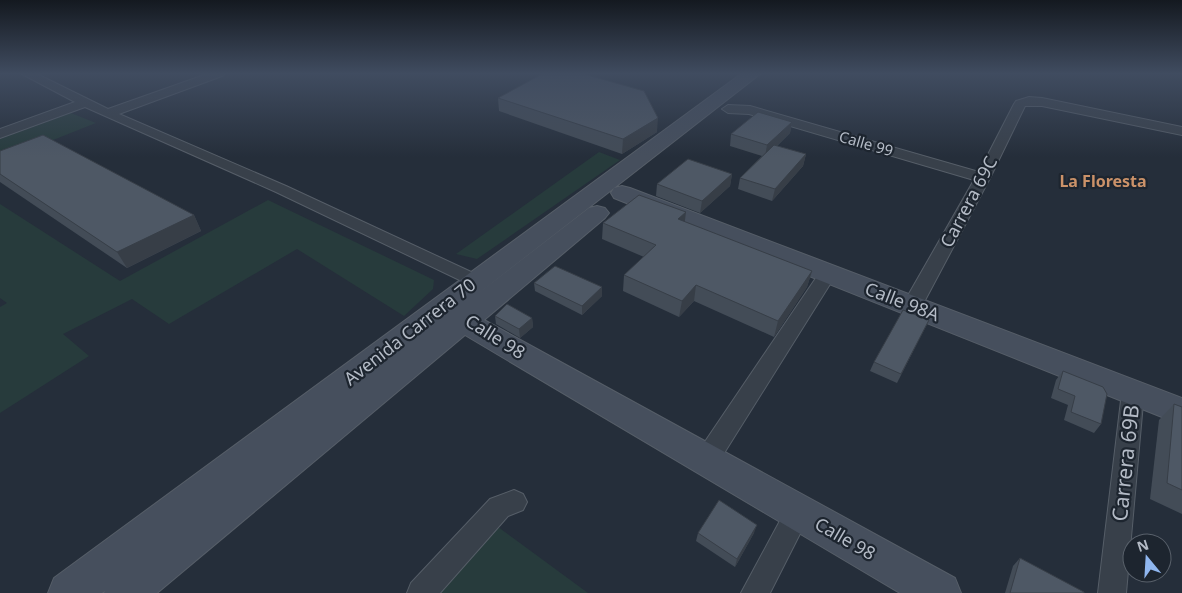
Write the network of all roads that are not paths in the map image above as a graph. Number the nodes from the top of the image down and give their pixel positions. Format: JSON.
{"nodes":[{"id":1,"x":86,"y":102,"type":"joint"},
{"id":2,"x":141,"y":102,"type":"edge"},
{"id":3,"x":738,"y":102,"type":"edge"},
{"id":4,"x":1026,"y":102,"type":"edge"},
{"id":5,"x":1037,"y":102,"type":"edge"},
{"id":6,"x":735,"y":104,"type":"junction"},
{"id":7,"x":109,"y":113,"type":"junction"},
{"id":8,"x":1182,"y":132,"type":"edge"},
{"id":9,"x":0,"y":134,"type":"edge"},
{"id":10,"x":983,"y":178,"type":"junction"},
{"id":11,"x":622,"y":193,"type":"junction"},
{"id":12,"x":828,"y":273,"type":"junction"},
{"id":13,"x":476,"y":281,"type":"junction"},
{"id":14,"x":912,"y":306,"type":"junction"},
{"id":15,"x":463,"y":321,"type":"junction"},
{"id":16,"x":1133,"y":392,"type":"junction"},
{"id":17,"x":1182,"y":412,"type":"edge"},
{"id":18,"x":707,"y":459,"type":"junction"},
{"id":19,"x":514,"y":502,"type":"dead end"},
{"id":20,"x":798,"y":512,"type":"junction"},
{"id":21,"x":69,"y":593,"type":"edge"},
{"id":22,"x":125,"y":593,"type":"edge"},
{"id":23,"x":421,"y":593,"type":"edge"},
{"id":24,"x":755,"y":593,"type":"edge"},
{"id":25,"x":940,"y":593,"type":"edge"},
{"id":26,"x":1112,"y":593,"type":"edge"}],
"edges":[{"from":1,"to":7,"type":"street"},
{"from":1,"to":9,"type":"street"},
{"from":2,"to":7,"type":"street"},
{"from":3,"to":6,"type":"street","name":"Avenida Carrera 70"},
{"from":4,"to":10,"type":"street","name":"Carrera 69C"},
{"from":5,"to":8,"type":"street"},
{"from":6,"to":10,"type":"street","name":"Calle 99"},
{"from":6,"to":11,"type":"street","name":"Avenida Carrera 70"},
{"from":6,"to":13,"type":"street","name":"Avenida Carrera 70"},
{"from":7,"to":13,"type":"street"},
{"from":10,"to":14,"type":"street","name":"Carrera 69C"},
{"from":11,"to":12,"type":"street","name":"Calle 98A"},
{"from":11,"to":15,"type":"street","name":"Avenida Carrera 70"},
{"from":12,"to":14,"type":"street","name":"Calle 98A"},
{"from":12,"to":18,"type":"street"},
{"from":13,"to":15,"type":"street","name":"Calle 98"},
{"from":13,"to":21,"type":"street","name":"Avenida Carrera 70"},
{"from":14,"to":16,"type":"street","name":"Calle 98A"},
{"from":15,"to":18,"type":"street","name":"Calle 98"},
{"from":15,"to":22,"type":"street","name":"Avenida Carrera 70"},
{"from":16,"to":17,"type":"street","name":"Calle 98A"},
{"from":16,"to":26,"type":"street","name":"Carrera 69B"},
{"from":18,"to":20,"type":"street","name":"Calle 98"},
{"from":19,"to":23,"type":"street"},
{"from":20,"to":24,"type":"street"},
{"from":20,"to":25,"type":"street","name":"Calle 98"}]}
